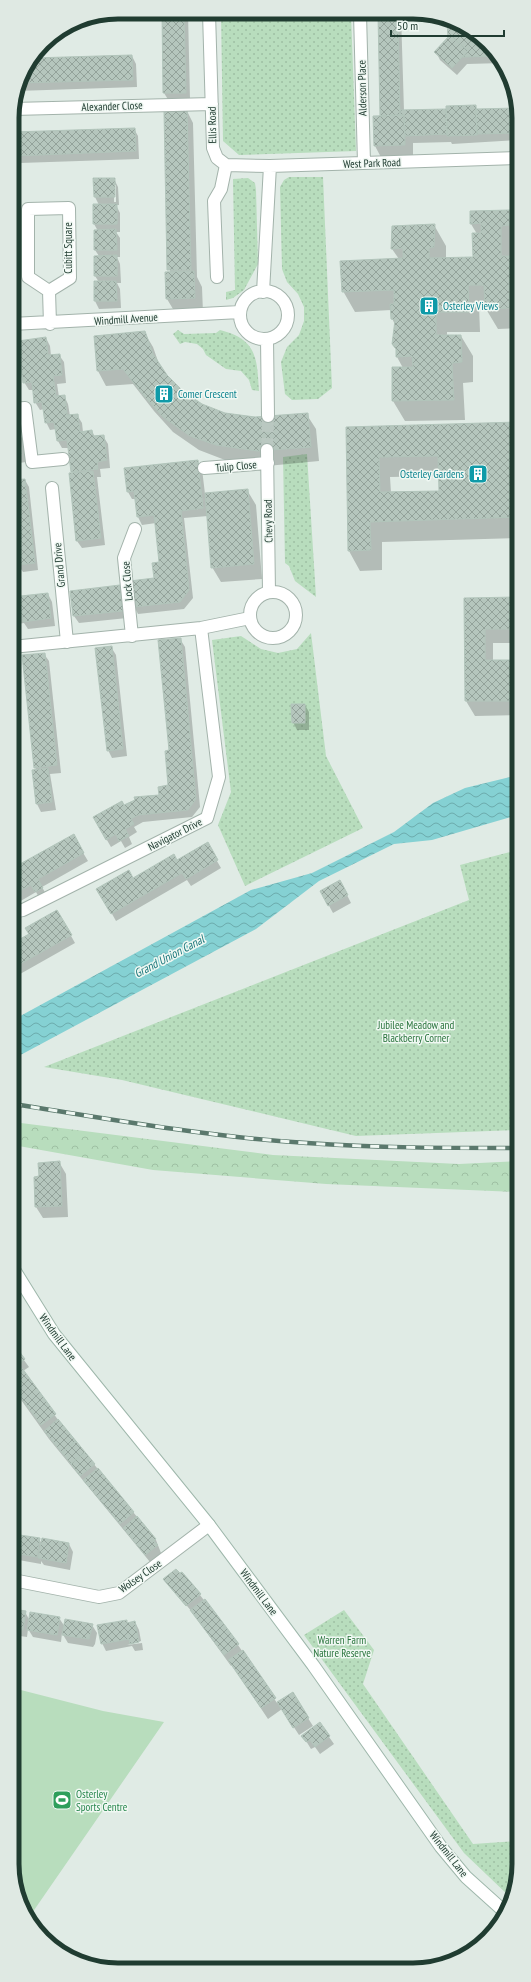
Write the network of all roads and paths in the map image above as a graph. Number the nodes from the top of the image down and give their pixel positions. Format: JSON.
{"nodes":[{"id":1,"x":209,"y":19,"type":"edge"},
{"id":2,"x":360,"y":19,"type":"edge"},
{"id":3,"x":212,"y":104,"type":"junction"},
{"id":4,"x":19,"y":109,"type":"edge"},
{"id":5,"x":512,"y":158,"type":"edge"},
{"id":6,"x":364,"y":163,"type":"junction"},
{"id":7,"x":226,"y":165,"type":"junction"},
{"id":8,"x":270,"y":166,"type":"junction"},
{"id":9,"x":217,"y":277,"type":"dead end"},
{"id":10,"x":49,"y":292,"type":"junction"},
{"id":11,"x":263,"y":292,"type":"junction"},
{"id":12,"x":240,"y":312,"type":"junction"},
{"id":13,"x":19,"y":324,"type":"edge"},
{"id":14,"x":50,"y":324,"type":"junction"},
{"id":15,"x":266,"y":339,"type":"junction"},
{"id":16,"x":19,"y":408,"type":"edge"},
{"id":17,"x":268,"y":416,"type":"tunnel mouth"},
{"id":18,"x":267,"y":450,"type":"tunnel mouth"},
{"id":19,"x":63,"y":459,"type":"dead end"},
{"id":20,"x":268,"y":463,"type":"junction"},
{"id":21,"x":204,"y":468,"type":"dead end"},
{"id":22,"x":52,"y":488,"type":"dead end"},
{"id":23,"x":134,"y":529,"type":"dead end"},
{"id":24,"x":269,"y":592,"type":"junction"},
{"id":25,"x":250,"y":618,"type":"junction"},
{"id":26,"x":201,"y":628,"type":"junction"},
{"id":27,"x":132,"y":636,"type":"junction"},
{"id":28,"x":67,"y":642,"type":"junction"},
{"id":29,"x":19,"y":646,"type":"edge"},
{"id":30,"x":19,"y":911,"type":"edge"},
{"id":31,"x":19,"y":1278,"type":"edge"},
{"id":32,"x":209,"y":1525,"type":"junction"},
{"id":33,"x":19,"y":1581,"type":"edge"},
{"id":34,"x":501,"y":1909,"type":"edge"}],
"edges":[{"from":1,"to":3,"type":"street","name":"Ellis Road"},
{"from":2,"to":6,"type":"street","name":"Alderson Place"},
{"from":3,"to":4,"type":"street","name":"Alexander Close"},
{"from":3,"to":7,"type":"street","name":"Ellis Road"},
{"from":5,"to":6,"type":"street","name":"West Park Road"},
{"from":6,"to":8,"type":"street","name":"West Park Road"},
{"from":7,"to":8,"type":"street","name":"West Park Road"},
{"from":7,"to":9,"type":"street"},
{"from":8,"to":11,"type":"street"},
{"from":10,"to":10,"type":"street","name":"Cubitt Square"},
{"from":10,"to":14,"type":"street"},
{"from":11,"to":12,"type":"street"},
{"from":11,"to":15,"type":"street"},
{"from":12,"to":14,"type":"street","name":"Windmill Avenue"},
{"from":12,"to":15,"type":"street"},
{"from":13,"to":14,"type":"street","name":"Windmill Avenue"},
{"from":15,"to":17,"type":"street"},
{"from":16,"to":19,"type":"street"},
{"from":18,"to":20,"type":"street","name":"Chevy Road"},
{"from":20,"to":21,"type":"street","name":"Tulip Close"},
{"from":20,"to":24,"type":"street","name":"Chevy Road"},
{"from":22,"to":28,"type":"street","name":"Grand Drive"},
{"from":23,"to":27,"type":"street","name":"Lock Close"},
{"from":24,"to":25,"type":"street"},
{"from":24,"to":25,"type":"street"},
{"from":25,"to":26,"type":"street"},
{"from":26,"to":27,"type":"street"},
{"from":26,"to":30,"type":"street","name":"Navigator Drive"},
{"from":27,"to":28,"type":"street"},
{"from":28,"to":29,"type":"street"},
{"from":31,"to":32,"type":"street","name":"Windmill Lane"},
{"from":32,"to":33,"type":"street","name":"Wolsey Close"},
{"from":32,"to":34,"type":"street","name":"Windmill Lane"}]}
